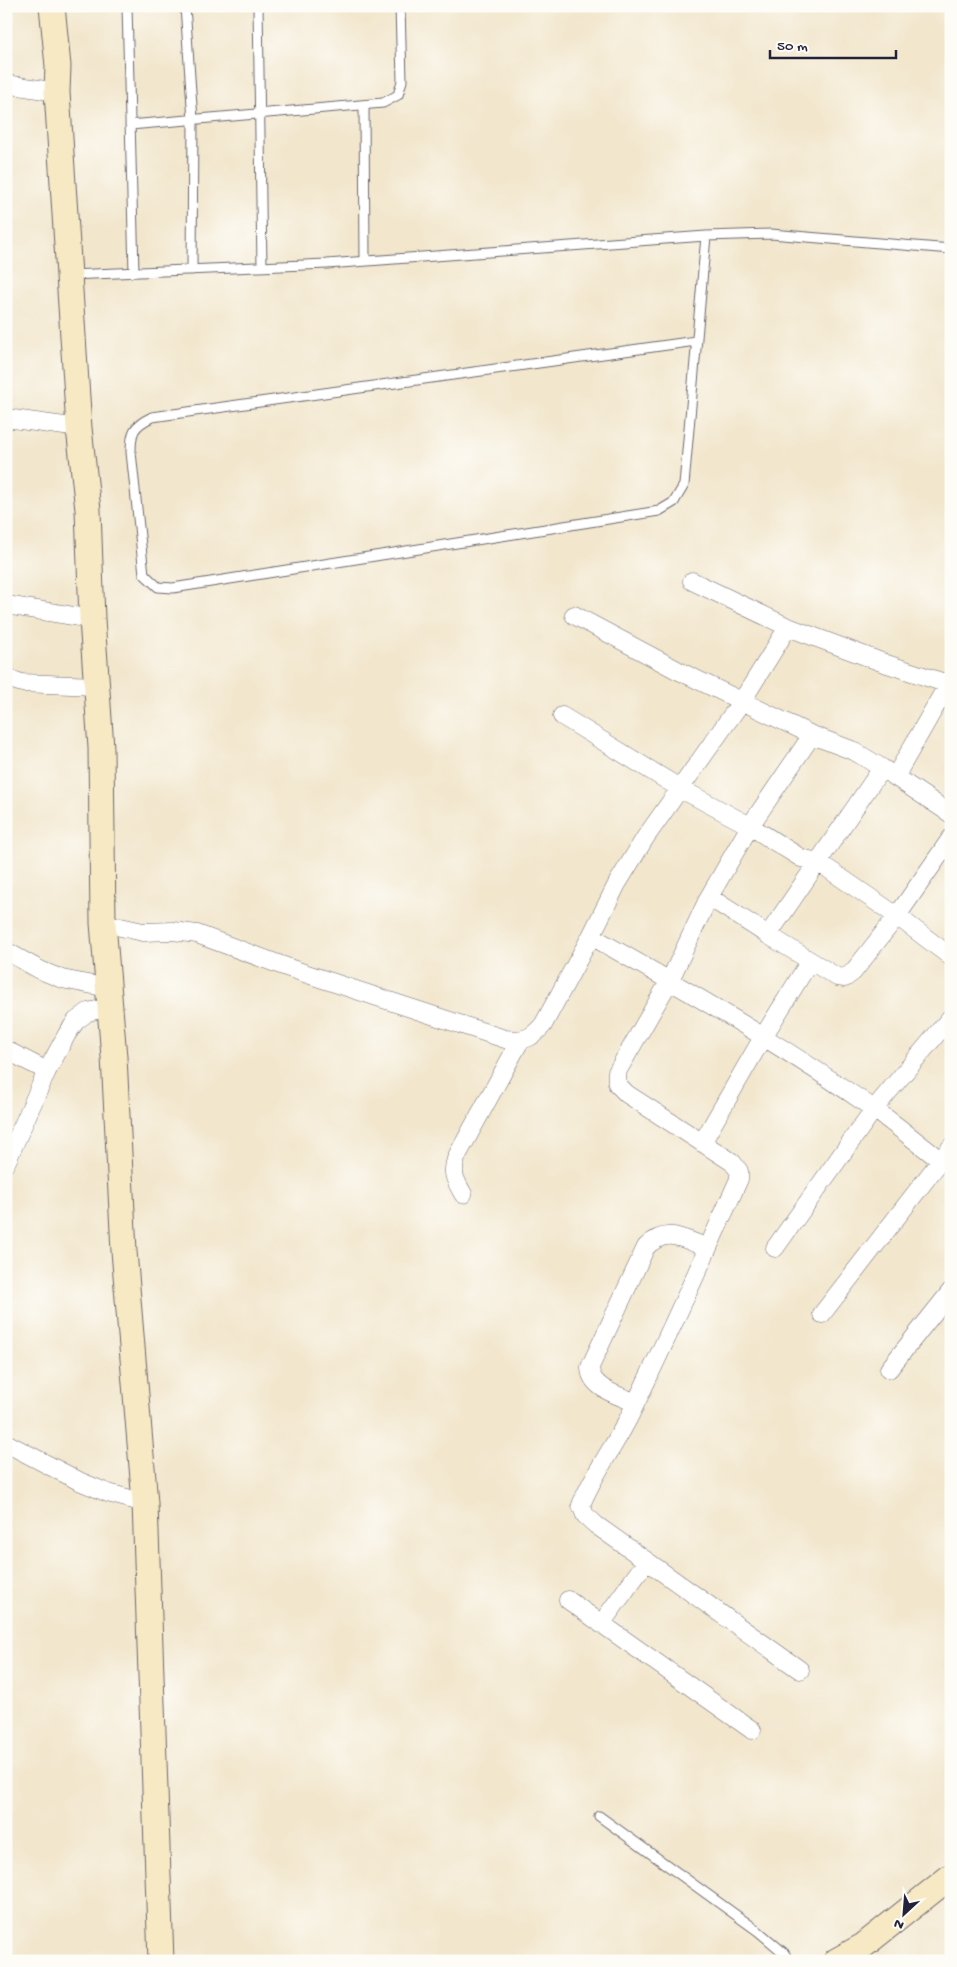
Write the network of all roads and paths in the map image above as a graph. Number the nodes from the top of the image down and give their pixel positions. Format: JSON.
{"nodes":[{"id":1,"x":52,"y":6,"type":"edge"},
{"id":2,"x":127,"y":6,"type":"edge"},
{"id":3,"x":185,"y":6,"type":"edge"},
{"id":4,"x":258,"y":6,"type":"edge"},
{"id":5,"x":400,"y":6,"type":"edge"},
{"id":6,"x":6,"y":84,"type":"edge"},
{"id":7,"x":58,"y":92,"type":"junction"},
{"id":8,"x":364,"y":105,"type":"junction"},
{"id":9,"x":260,"y":114,"type":"junction"},
{"id":10,"x":193,"y":120,"type":"junction"},
{"id":11,"x":130,"y":125,"type":"junction"},
{"id":12,"x":706,"y":236,"type":"junction"},
{"id":13,"x":951,"y":249,"type":"edge"},
{"id":14,"x":365,"y":261,"type":"junction"},
{"id":15,"x":262,"y":267,"type":"junction"},
{"id":16,"x":192,"y":270,"type":"junction"},
{"id":17,"x":134,"y":272,"type":"junction"},
{"id":18,"x":70,"y":275,"type":"junction"},
{"id":19,"x":696,"y":341,"type":"junction"},
{"id":20,"x":6,"y":418,"type":"edge"},
{"id":21,"x":79,"y":428,"type":"junction"},
{"id":22,"x":692,"y":581,"type":"dead end"},
{"id":23,"x":6,"y":605,"type":"edge"},
{"id":24,"x":574,"y":615,"type":"dead end"},
{"id":25,"x":92,"y":619,"type":"junction"},
{"id":26,"x":788,"y":627,"type":"junction"},
{"id":27,"x":6,"y":678,"type":"edge"},
{"id":28,"x":950,"y":682,"type":"edge"},
{"id":29,"x":96,"y":686,"type":"junction"},
{"id":30,"x":742,"y":701,"type":"junction"},
{"id":31,"x":562,"y":716,"type":"dead end"},
{"id":32,"x":812,"y":735,"type":"junction"},
{"id":33,"x":889,"y":773,"type":"junction"},
{"id":34,"x":681,"y":789,"type":"junction"},
{"id":35,"x":951,"y":814,"type":"edge"},
{"id":36,"x":750,"y":826,"type":"junction"},
{"id":37,"x":951,"y":838,"type":"edge"},
{"id":38,"x":818,"y":862,"type":"junction"},
{"id":39,"x":709,"y":897,"type":"junction"},
{"id":40,"x":897,"y":916,"type":"junction"},
{"id":41,"x":103,"y":923,"type":"junction"},
{"id":42,"x":768,"y":935,"type":"junction"},
{"id":43,"x":591,"y":936,"type":"junction"},
{"id":44,"x":6,"y":951,"type":"edge"},
{"id":45,"x":951,"y":958,"type":"edge"},
{"id":46,"x":810,"y":961,"type":"junction"},
{"id":47,"x":670,"y":980,"type":"junction"},
{"id":48,"x":109,"y":997,"type":"junction"},
{"id":49,"x":951,"y":1017,"type":"edge"},
{"id":50,"x":763,"y":1038,"type":"junction"},
{"id":51,"x":520,"y":1041,"type":"junction"},
{"id":52,"x":6,"y":1050,"type":"edge"},
{"id":53,"x":47,"y":1070,"type":"junction"},
{"id":54,"x":874,"y":1110,"type":"junction"},
{"id":55,"x":702,"y":1143,"type":"junction"},
{"id":56,"x":8,"y":1152,"type":"edge"},
{"id":57,"x":946,"y":1153,"type":"edge"},
{"id":58,"x":463,"y":1194,"type":"dead end"},
{"id":59,"x":708,"y":1248,"type":"junction"},
{"id":60,"x":775,"y":1248,"type":"dead end"},
{"id":61,"x":951,"y":1291,"type":"edge"},
{"id":62,"x":822,"y":1314,"type":"dead end"},
{"id":63,"x":889,"y":1370,"type":"dead end"},
{"id":64,"x":636,"y":1402,"type":"junction"},
{"id":65,"x":6,"y":1443,"type":"edge"},
{"id":66,"x":145,"y":1503,"type":"junction"},
{"id":67,"x":646,"y":1562,"type":"junction"},
{"id":68,"x":568,"y":1600,"type":"dead end"},
{"id":69,"x":601,"y":1624,"type":"junction"},
{"id":70,"x":800,"y":1670,"type":"dead end"},
{"id":71,"x":752,"y":1730,"type":"dead end"},
{"id":72,"x":599,"y":1816,"type":"dead end"},
{"id":73,"x":951,"y":1876,"type":"edge"},
{"id":74,"x":161,"y":1961,"type":"edge"},
{"id":75,"x":790,"y":1961,"type":"edge"},
{"id":76,"x":836,"y":1961,"type":"edge"}],
"edges":[{"from":1,"to":7,"type":"street"},
{"from":2,"to":11,"type":"lane"},
{"from":3,"to":10,"type":"lane"},
{"from":4,"to":9,"type":"lane"},
{"from":5,"to":8,"type":"lane"},
{"from":6,"to":7,"type":"street"},
{"from":7,"to":18,"type":"street"},
{"from":8,"to":9,"type":"lane"},
{"from":8,"to":14,"type":"lane"},
{"from":9,"to":10,"type":"lane"},
{"from":9,"to":15,"type":"lane"},
{"from":10,"to":11,"type":"lane"},
{"from":10,"to":16,"type":"lane"},
{"from":11,"to":17,"type":"lane"},
{"from":12,"to":13,"type":"lane"},
{"from":12,"to":14,"type":"lane"},
{"from":12,"to":19,"type":"lane"},
{"from":14,"to":15,"type":"lane"},
{"from":15,"to":16,"type":"lane"},
{"from":16,"to":17,"type":"lane"},
{"from":17,"to":18,"type":"lane"},
{"from":18,"to":21,"type":"street"},
{"from":19,"to":19,"type":"lane"},
{"from":20,"to":21,"type":"street"},
{"from":21,"to":25,"type":"street"},
{"from":22,"to":26,"type":"street"},
{"from":23,"to":25,"type":"street"},
{"from":24,"to":30,"type":"street"},
{"from":25,"to":29,"type":"street"},
{"from":26,"to":28,"type":"street"},
{"from":26,"to":30,"type":"street"},
{"from":27,"to":29,"type":"street"},
{"from":28,"to":33,"type":"street"},
{"from":29,"to":41,"type":"street"},
{"from":30,"to":32,"type":"street"},
{"from":30,"to":34,"type":"street"},
{"from":31,"to":34,"type":"street"},
{"from":32,"to":33,"type":"street"},
{"from":32,"to":36,"type":"street"},
{"from":33,"to":35,"type":"street"},
{"from":33,"to":38,"type":"street"},
{"from":34,"to":36,"type":"street"},
{"from":34,"to":43,"type":"street"},
{"from":36,"to":38,"type":"street"},
{"from":36,"to":39,"type":"street"},
{"from":37,"to":40,"type":"street"},
{"from":38,"to":40,"type":"street"},
{"from":38,"to":42,"type":"street"},
{"from":39,"to":42,"type":"street"},
{"from":39,"to":47,"type":"street"},
{"from":40,"to":45,"type":"street"},
{"from":40,"to":46,"type":"street"},
{"from":41,"to":48,"type":"street"},
{"from":41,"to":51,"type":"street"},
{"from":42,"to":46,"type":"street"},
{"from":43,"to":47,"type":"street"},
{"from":43,"to":51,"type":"street"},
{"from":44,"to":48,"type":"street"},
{"from":46,"to":50,"type":"street"},
{"from":47,"to":50,"type":"street"},
{"from":47,"to":55,"type":"street"},
{"from":48,"to":53,"type":"street"},
{"from":48,"to":66,"type":"street"},
{"from":49,"to":54,"type":"street"},
{"from":50,"to":54,"type":"street"},
{"from":50,"to":55,"type":"street"},
{"from":51,"to":58,"type":"street"},
{"from":52,"to":53,"type":"street"},
{"from":53,"to":56,"type":"street"},
{"from":54,"to":57,"type":"street"},
{"from":54,"to":60,"type":"street"},
{"from":55,"to":59,"type":"street"},
{"from":57,"to":62,"type":"street"},
{"from":59,"to":64,"type":"street"},
{"from":59,"to":64,"type":"street"},
{"from":61,"to":63,"type":"street"},
{"from":64,"to":67,"type":"street"},
{"from":65,"to":66,"type":"street"},
{"from":66,"to":74,"type":"street"},
{"from":67,"to":69,"type":"street"},
{"from":67,"to":70,"type":"street"},
{"from":68,"to":69,"type":"street"},
{"from":69,"to":71,"type":"street"},
{"from":72,"to":75,"type":"lane"},
{"from":73,"to":76,"type":"street"}]}
